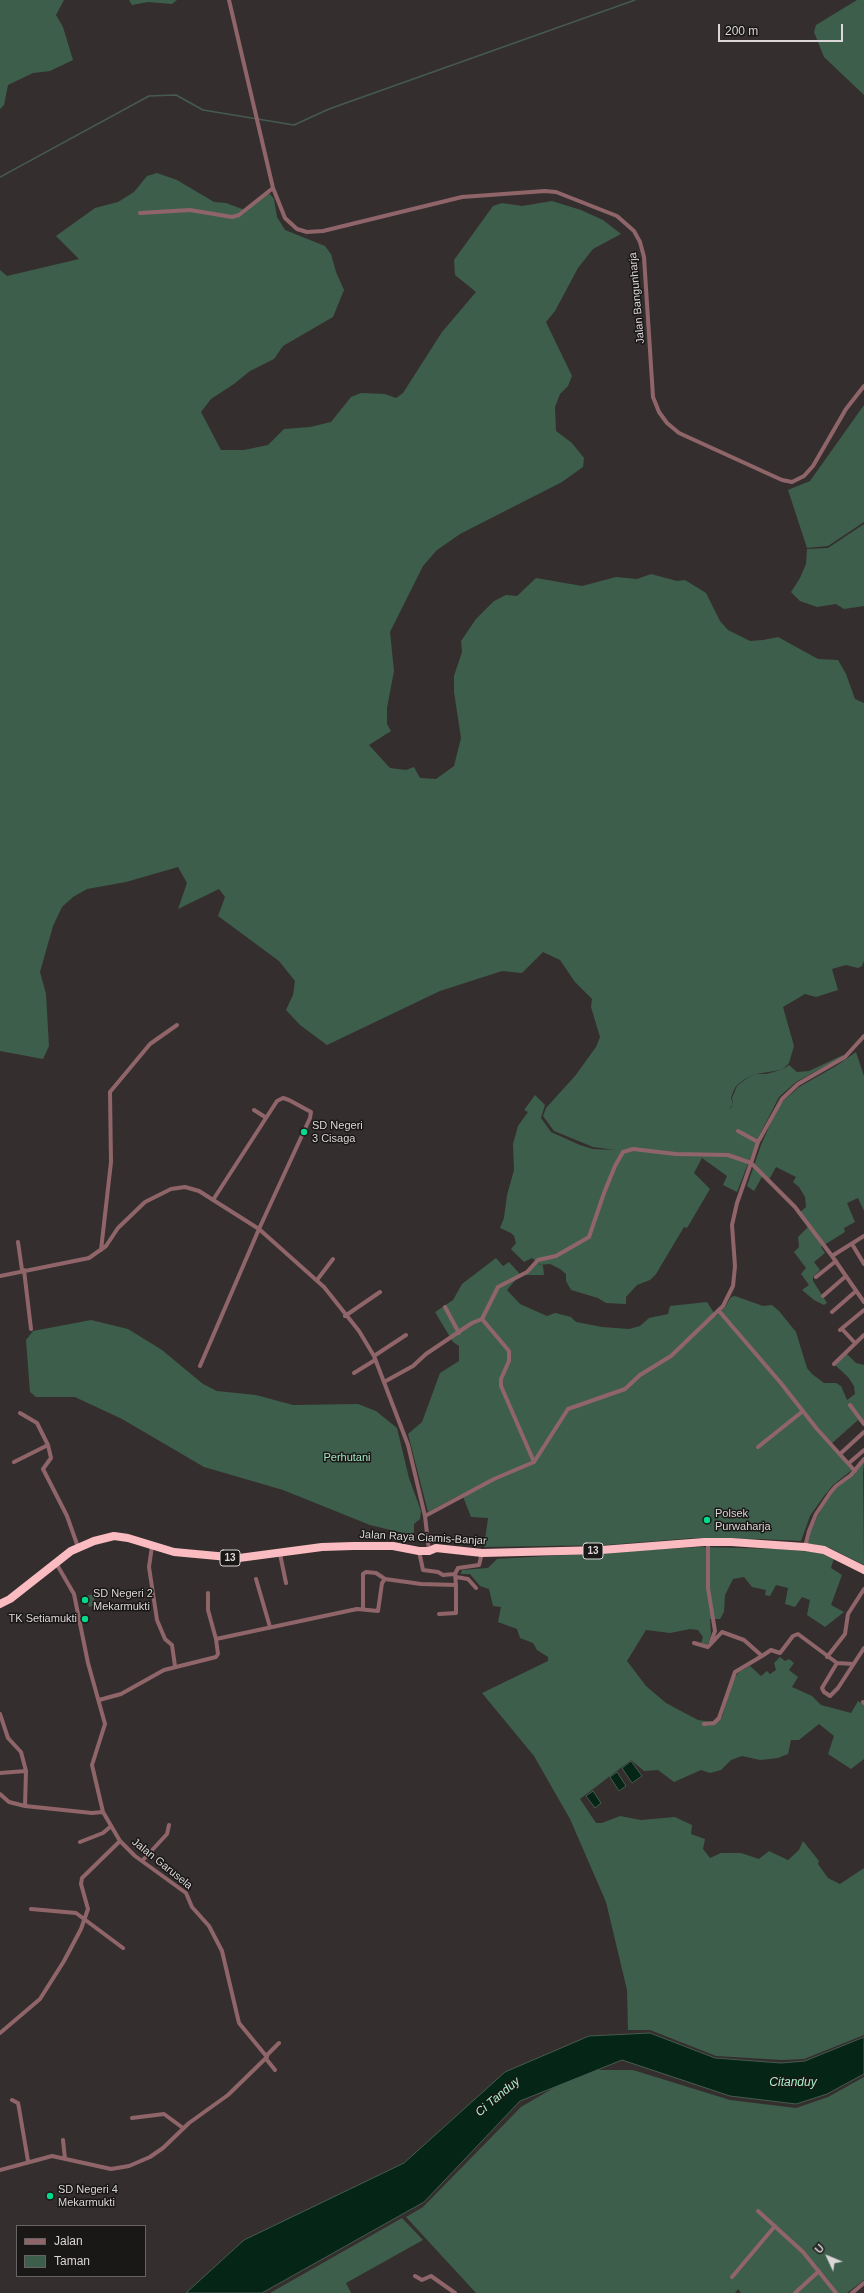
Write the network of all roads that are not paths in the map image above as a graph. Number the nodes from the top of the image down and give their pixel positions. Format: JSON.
{"nodes":[{"id":1,"x":230,"y":0,"type":"edge"},
{"id":2,"x":273,"y":188,"type":"junction"},
{"id":3,"x":140,"y":212,"type":"dead end"},
{"id":4,"x":864,"y":386,"type":"edge"},
{"id":5,"x":177,"y":1025,"type":"dead end"},
{"id":6,"x":864,"y":1036,"type":"edge"},
{"id":7,"x":254,"y":1110,"type":"dead end"},
{"id":8,"x":265,"y":1117,"type":"junction"},
{"id":9,"x":738,"y":1131,"type":"dead end"},
{"id":10,"x":758,"y":1142,"type":"junction"},
{"id":11,"x":751,"y":1163,"type":"junction"},
{"id":12,"x":213,"y":1200,"type":"junction"},
{"id":13,"x":259,"y":1229,"type":"junction"},
{"id":14,"x":864,"y":1236,"type":"edge"},
{"id":15,"x":18,"y":1242,"type":"dead end"},
{"id":16,"x":852,"y":1244,"type":"junction"},
{"id":17,"x":101,"y":1250,"type":"junction"},
{"id":18,"x":832,"y":1256,"type":"junction"},
{"id":19,"x":333,"y":1259,"type":"dead end"},
{"id":20,"x":836,"y":1261,"type":"junction"},
{"id":21,"x":864,"y":1264,"type":"edge"},
{"id":22,"x":23,"y":1270,"type":"junction"},
{"id":23,"x":0,"y":1276,"type":"edge"},
{"id":24,"x":846,"y":1276,"type":"junction"},
{"id":25,"x":816,"y":1277,"type":"dead end"},
{"id":26,"x":317,"y":1280,"type":"junction"},
{"id":27,"x":856,"y":1291,"type":"junction"},
{"id":28,"x":380,"y":1292,"type":"dead end"},
{"id":29,"x":823,"y":1296,"type":"dead end"},
{"id":30,"x":864,"y":1302,"type":"edge"},
{"id":31,"x":445,"y":1307,"type":"dead end"},
{"id":32,"x":864,"y":1310,"type":"edge"},
{"id":33,"x":719,"y":1311,"type":"junction"},
{"id":34,"x":832,"y":1312,"type":"dead end"},
{"id":35,"x":345,"y":1316,"type":"junction"},
{"id":36,"x":482,"y":1319,"type":"junction"},
{"id":37,"x":31,"y":1329,"type":"dead end"},
{"id":38,"x":459,"y":1333,"type":"junction"},
{"id":39,"x":406,"y":1335,"type":"dead end"},
{"id":40,"x":864,"y":1335,"type":"edge"},
{"id":41,"x":855,"y":1343,"type":"junction"},
{"id":42,"x":375,"y":1358,"type":"junction"},
{"id":43,"x":834,"y":1364,"type":"dead end"},
{"id":44,"x":200,"y":1366,"type":"dead end"},
{"id":45,"x":354,"y":1373,"type":"dead end"},
{"id":46,"x":384,"y":1382,"type":"junction"},
{"id":47,"x":850,"y":1405,"type":"dead end"},
{"id":48,"x":803,"y":1411,"type":"junction"},
{"id":49,"x":20,"y":1413,"type":"dead end"},
{"id":50,"x":864,"y":1424,"type":"edge"},
{"id":51,"x":864,"y":1432,"type":"edge"},
{"id":52,"x":48,"y":1445,"type":"junction"},
{"id":53,"x":758,"y":1447,"type":"dead end"},
{"id":54,"x":864,"y":1450,"type":"edge"},
{"id":55,"x":840,"y":1454,"type":"junction"},
{"id":56,"x":864,"y":1459,"type":"edge"},
{"id":57,"x":14,"y":1462,"type":"dead end"},
{"id":58,"x":534,"y":1462,"type":"junction"},
{"id":59,"x":849,"y":1463,"type":"junction"},
{"id":60,"x":855,"y":1471,"type":"junction"},
{"id":61,"x":426,"y":1516,"type":"junction"},
{"id":62,"x":708,"y":1542,"type":"junction"},
{"id":63,"x":152,"y":1546,"type":"junction"},
{"id":64,"x":78,"y":1547,"type":"junction"},
{"id":65,"x":805,"y":1547,"type":"junction"},
{"id":66,"x":419,"y":1551,"type":"junction"},
{"id":67,"x":429,"y":1551,"type":"junction"},
{"id":68,"x":280,"y":1554,"type":"junction"},
{"id":69,"x":482,"y":1554,"type":"junction"},
{"id":70,"x":56,"y":1562,"type":"junction"},
{"id":71,"x":864,"y":1570,"type":"edge"},
{"id":72,"x":456,"y":1576,"type":"junction"},
{"id":73,"x":256,"y":1579,"type":"dead end"},
{"id":74,"x":385,"y":1579,"type":"junction"},
{"id":75,"x":286,"y":1583,"type":"dead end"},
{"id":76,"x":456,"y":1585,"type":"junction"},
{"id":77,"x":476,"y":1588,"type":"dead end"},
{"id":78,"x":864,"y":1589,"type":"edge"},
{"id":79,"x":208,"y":1594,"type":"dead end"},
{"id":80,"x":0,"y":1604,"type":"edge"},
{"id":81,"x":363,"y":1609,"type":"junction"},
{"id":82,"x":438,"y":1614,"type":"dead end"},
{"id":83,"x":270,"y":1627,"type":"junction"},
{"id":84,"x":216,"y":1639,"type":"junction"},
{"id":85,"x":694,"y":1643,"type":"dead end"},
{"id":86,"x":708,"y":1647,"type":"junction"},
{"id":87,"x":864,"y":1648,"type":"edge"},
{"id":88,"x":762,"y":1656,"type":"junction"},
{"id":89,"x":827,"y":1657,"type":"junction"},
{"id":90,"x":837,"y":1663,"type":"junction"},
{"id":91,"x":853,"y":1664,"type":"junction"},
{"id":92,"x":175,"y":1666,"type":"junction"},
{"id":93,"x":99,"y":1700,"type":"junction"},
{"id":94,"x":0,"y":1714,"type":"edge"},
{"id":95,"x":704,"y":1724,"type":"dead end"},
{"id":96,"x":26,"y":1771,"type":"junction"},
{"id":97,"x":0,"y":1773,"type":"edge"},
{"id":98,"x":0,"y":1794,"type":"edge"},
{"id":99,"x":25,"y":1806,"type":"junction"},
{"id":100,"x":103,"y":1812,"type":"junction"},
{"id":101,"x":169,"y":1825,"type":"dead end"},
{"id":102,"x":110,"y":1827,"type":"junction"},
{"id":103,"x":120,"y":1841,"type":"junction"},
{"id":104,"x":80,"y":1842,"type":"dead end"},
{"id":105,"x":142,"y":1861,"type":"junction"},
{"id":106,"x":31,"y":1909,"type":"dead end"},
{"id":107,"x":85,"y":1918,"type":"junction"},
{"id":108,"x":123,"y":1948,"type":"dead end"},
{"id":109,"x":0,"y":2034,"type":"edge"},
{"id":110,"x":278,"y":2043,"type":"dead end"},
{"id":111,"x":267,"y":2057,"type":"junction"},
{"id":112,"x":276,"y":2070,"type":"dead end"},
{"id":113,"x":12,"y":2100,"type":"dead end"},
{"id":114,"x":132,"y":2118,"type":"dead end"},
{"id":115,"x":183,"y":2128,"type":"junction"},
{"id":116,"x":63,"y":2140,"type":"dead end"},
{"id":117,"x":64,"y":2159,"type":"junction"},
{"id":118,"x":28,"y":2162,"type":"junction"},
{"id":119,"x":0,"y":2170,"type":"edge"},
{"id":120,"x":758,"y":2211,"type":"dead end"},
{"id":121,"x":775,"y":2226,"type":"junction"},
{"id":122,"x":819,"y":2271,"type":"junction"},
{"id":123,"x":415,"y":2276,"type":"dead end"},
{"id":124,"x":732,"y":2277,"type":"dead end"},
{"id":125,"x":864,"y":2283,"type":"edge"},
{"id":126,"x":455,"y":2293,"type":"edge"},
{"id":127,"x":795,"y":2293,"type":"edge"},
{"id":128,"x":836,"y":2293,"type":"edge"},
{"id":129,"x":852,"y":2293,"type":"edge"}],
"edges":[{"from":1,"to":2,"type":"street","name":"Jalan Bangunharja"},
{"from":2,"to":3,"type":"street"},
{"from":2,"to":4,"type":"street","name":"Jalan Bangunharja"},
{"from":5,"to":17,"type":"street"},
{"from":6,"to":10,"type":"street"},
{"from":7,"to":8,"type":"street"},
{"from":8,"to":12,"type":"street"},
{"from":8,"to":13,"type":"street"},
{"from":9,"to":10,"type":"street"},
{"from":10,"to":11,"type":"street"},
{"from":11,"to":18,"type":"street"},
{"from":11,"to":33,"type":"street"},
{"from":11,"to":36,"type":"street"},
{"from":12,"to":13,"type":"street"},
{"from":12,"to":17,"type":"street"},
{"from":13,"to":26,"type":"street"},
{"from":13,"to":44,"type":"street"},
{"from":14,"to":16,"type":"street"},
{"from":15,"to":22,"type":"street"},
{"from":16,"to":18,"type":"street"},
{"from":16,"to":21,"type":"street"},
{"from":17,"to":22,"type":"street"},
{"from":18,"to":20,"type":"street"},
{"from":19,"to":26,"type":"street"},
{"from":20,"to":24,"type":"street"},
{"from":20,"to":25,"type":"street"},
{"from":22,"to":23,"type":"street"},
{"from":22,"to":37,"type":"street"},
{"from":24,"to":27,"type":"street"},
{"from":24,"to":29,"type":"street"},
{"from":26,"to":35,"type":"street"},
{"from":27,"to":30,"type":"street"},
{"from":27,"to":34,"type":"street"},
{"from":28,"to":35,"type":"street"},
{"from":31,"to":38,"type":"street"},
{"from":32,"to":41,"type":"street"},
{"from":33,"to":48,"type":"street"},
{"from":33,"to":58,"type":"street"},
{"from":35,"to":42,"type":"street"},
{"from":36,"to":38,"type":"street"},
{"from":36,"to":58,"type":"street"},
{"from":38,"to":46,"type":"street"},
{"from":39,"to":42,"type":"street"},
{"from":40,"to":41,"type":"street"},
{"from":41,"to":43,"type":"street"},
{"from":42,"to":45,"type":"street"},
{"from":42,"to":46,"type":"street"},
{"from":46,"to":61,"type":"street"},
{"from":47,"to":50,"type":"street"},
{"from":48,"to":53,"type":"street"},
{"from":48,"to":55,"type":"street"},
{"from":49,"to":52,"type":"street"},
{"from":51,"to":55,"type":"street"},
{"from":52,"to":57,"type":"street"},
{"from":52,"to":64,"type":"street"},
{"from":54,"to":59,"type":"street"},
{"from":55,"to":59,"type":"street"},
{"from":56,"to":60,"type":"street"},
{"from":58,"to":61,"type":"street"},
{"from":59,"to":60,"type":"street"},
{"from":60,"to":65,"type":"street"},
{"from":61,"to":67,"type":"street"},
{"from":62,"to":65,"type":"highway","name":"Jalan Raya Ciamis-Banjar","number":"13"},
{"from":62,"to":69,"type":"highway","name":"Jalan Raya Ciamis-Banjar","number":"13"},
{"from":62,"to":86,"type":"street"},
{"from":63,"to":64,"type":"highway","name":"Jalan Raya Ciamis-Banjar","number":"13"},
{"from":63,"to":68,"type":"highway","name":"Jalan Raya Ciamis-Banjar","number":"13"},
{"from":63,"to":92,"type":"street"},
{"from":64,"to":70,"type":"highway","name":"Jalan Raya Ciamis-Banjar","number":"13"},
{"from":65,"to":71,"type":"highway","name":"Jalan Raya Ciamis-Banjar","number":"13"},
{"from":66,"to":67,"type":"highway","name":"Jalan Raya Ciamis-Banjar","number":"13"},
{"from":66,"to":68,"type":"highway","name":"Jalan Raya Ciamis-Banjar","number":"13"},
{"from":66,"to":72,"type":"street"},
{"from":67,"to":69,"type":"highway","name":"Jalan Raya Ciamis-Banjar","number":"13"},
{"from":68,"to":75,"type":"street"},
{"from":69,"to":72,"type":"street"},
{"from":70,"to":80,"type":"highway","name":"Jalan Raya Ciamis-Banjar","number":"13"},
{"from":70,"to":93,"type":"street","name":"Jalan Garusela"},
{"from":72,"to":76,"type":"street"},
{"from":72,"to":77,"type":"street"},
{"from":73,"to":83,"type":"street"},
{"from":74,"to":76,"type":"street"},
{"from":74,"to":81,"type":"street"},
{"from":74,"to":81,"type":"street"},
{"from":76,"to":82,"type":"street"},
{"from":78,"to":89,"type":"street"},
{"from":79,"to":84,"type":"street"},
{"from":81,"to":83,"type":"street"},
{"from":83,"to":84,"type":"street"},
{"from":84,"to":92,"type":"street"},
{"from":85,"to":86,"type":"street"},
{"from":86,"to":88,"type":"street"},
{"from":87,"to":91,"type":"street"},
{"from":88,"to":89,"type":"street"},
{"from":88,"to":95,"type":"street"},
{"from":89,"to":90,"type":"street"},
{"from":90,"to":91,"type":"street"},
{"from":90,"to":91,"type":"street"},
{"from":92,"to":93,"type":"street"},
{"from":93,"to":100,"type":"street","name":"Jalan Garusela"},
{"from":94,"to":96,"type":"street"},
{"from":96,"to":97,"type":"street"},
{"from":96,"to":99,"type":"street"},
{"from":98,"to":99,"type":"street"},
{"from":99,"to":100,"type":"street"},
{"from":100,"to":102,"type":"street","name":"Jalan Garusela"},
{"from":101,"to":105,"type":"street"},
{"from":102,"to":103,"type":"street","name":"Jalan Garusela"},
{"from":102,"to":104,"type":"street"},
{"from":103,"to":105,"type":"street","name":"Jalan Garusela"},
{"from":103,"to":107,"type":"street"},
{"from":105,"to":111,"type":"street","name":"Jalan Garusela"},
{"from":106,"to":107,"type":"street"},
{"from":107,"to":108,"type":"street"},
{"from":107,"to":109,"type":"street"},
{"from":110,"to":111,"type":"street"},
{"from":111,"to":112,"type":"street","name":"Jalan Garusela"},
{"from":111,"to":115,"type":"street"},
{"from":113,"to":118,"type":"street"},
{"from":114,"to":115,"type":"street"},
{"from":115,"to":117,"type":"street"},
{"from":116,"to":117,"type":"street"},
{"from":117,"to":118,"type":"street"},
{"from":118,"to":119,"type":"street"},
{"from":120,"to":121,"type":"street"},
{"from":121,"to":122,"type":"street"},
{"from":121,"to":124,"type":"street"},
{"from":122,"to":127,"type":"street"},
{"from":122,"to":128,"type":"street"},
{"from":123,"to":126,"type":"street"},
{"from":125,"to":129,"type":"street"}]}
